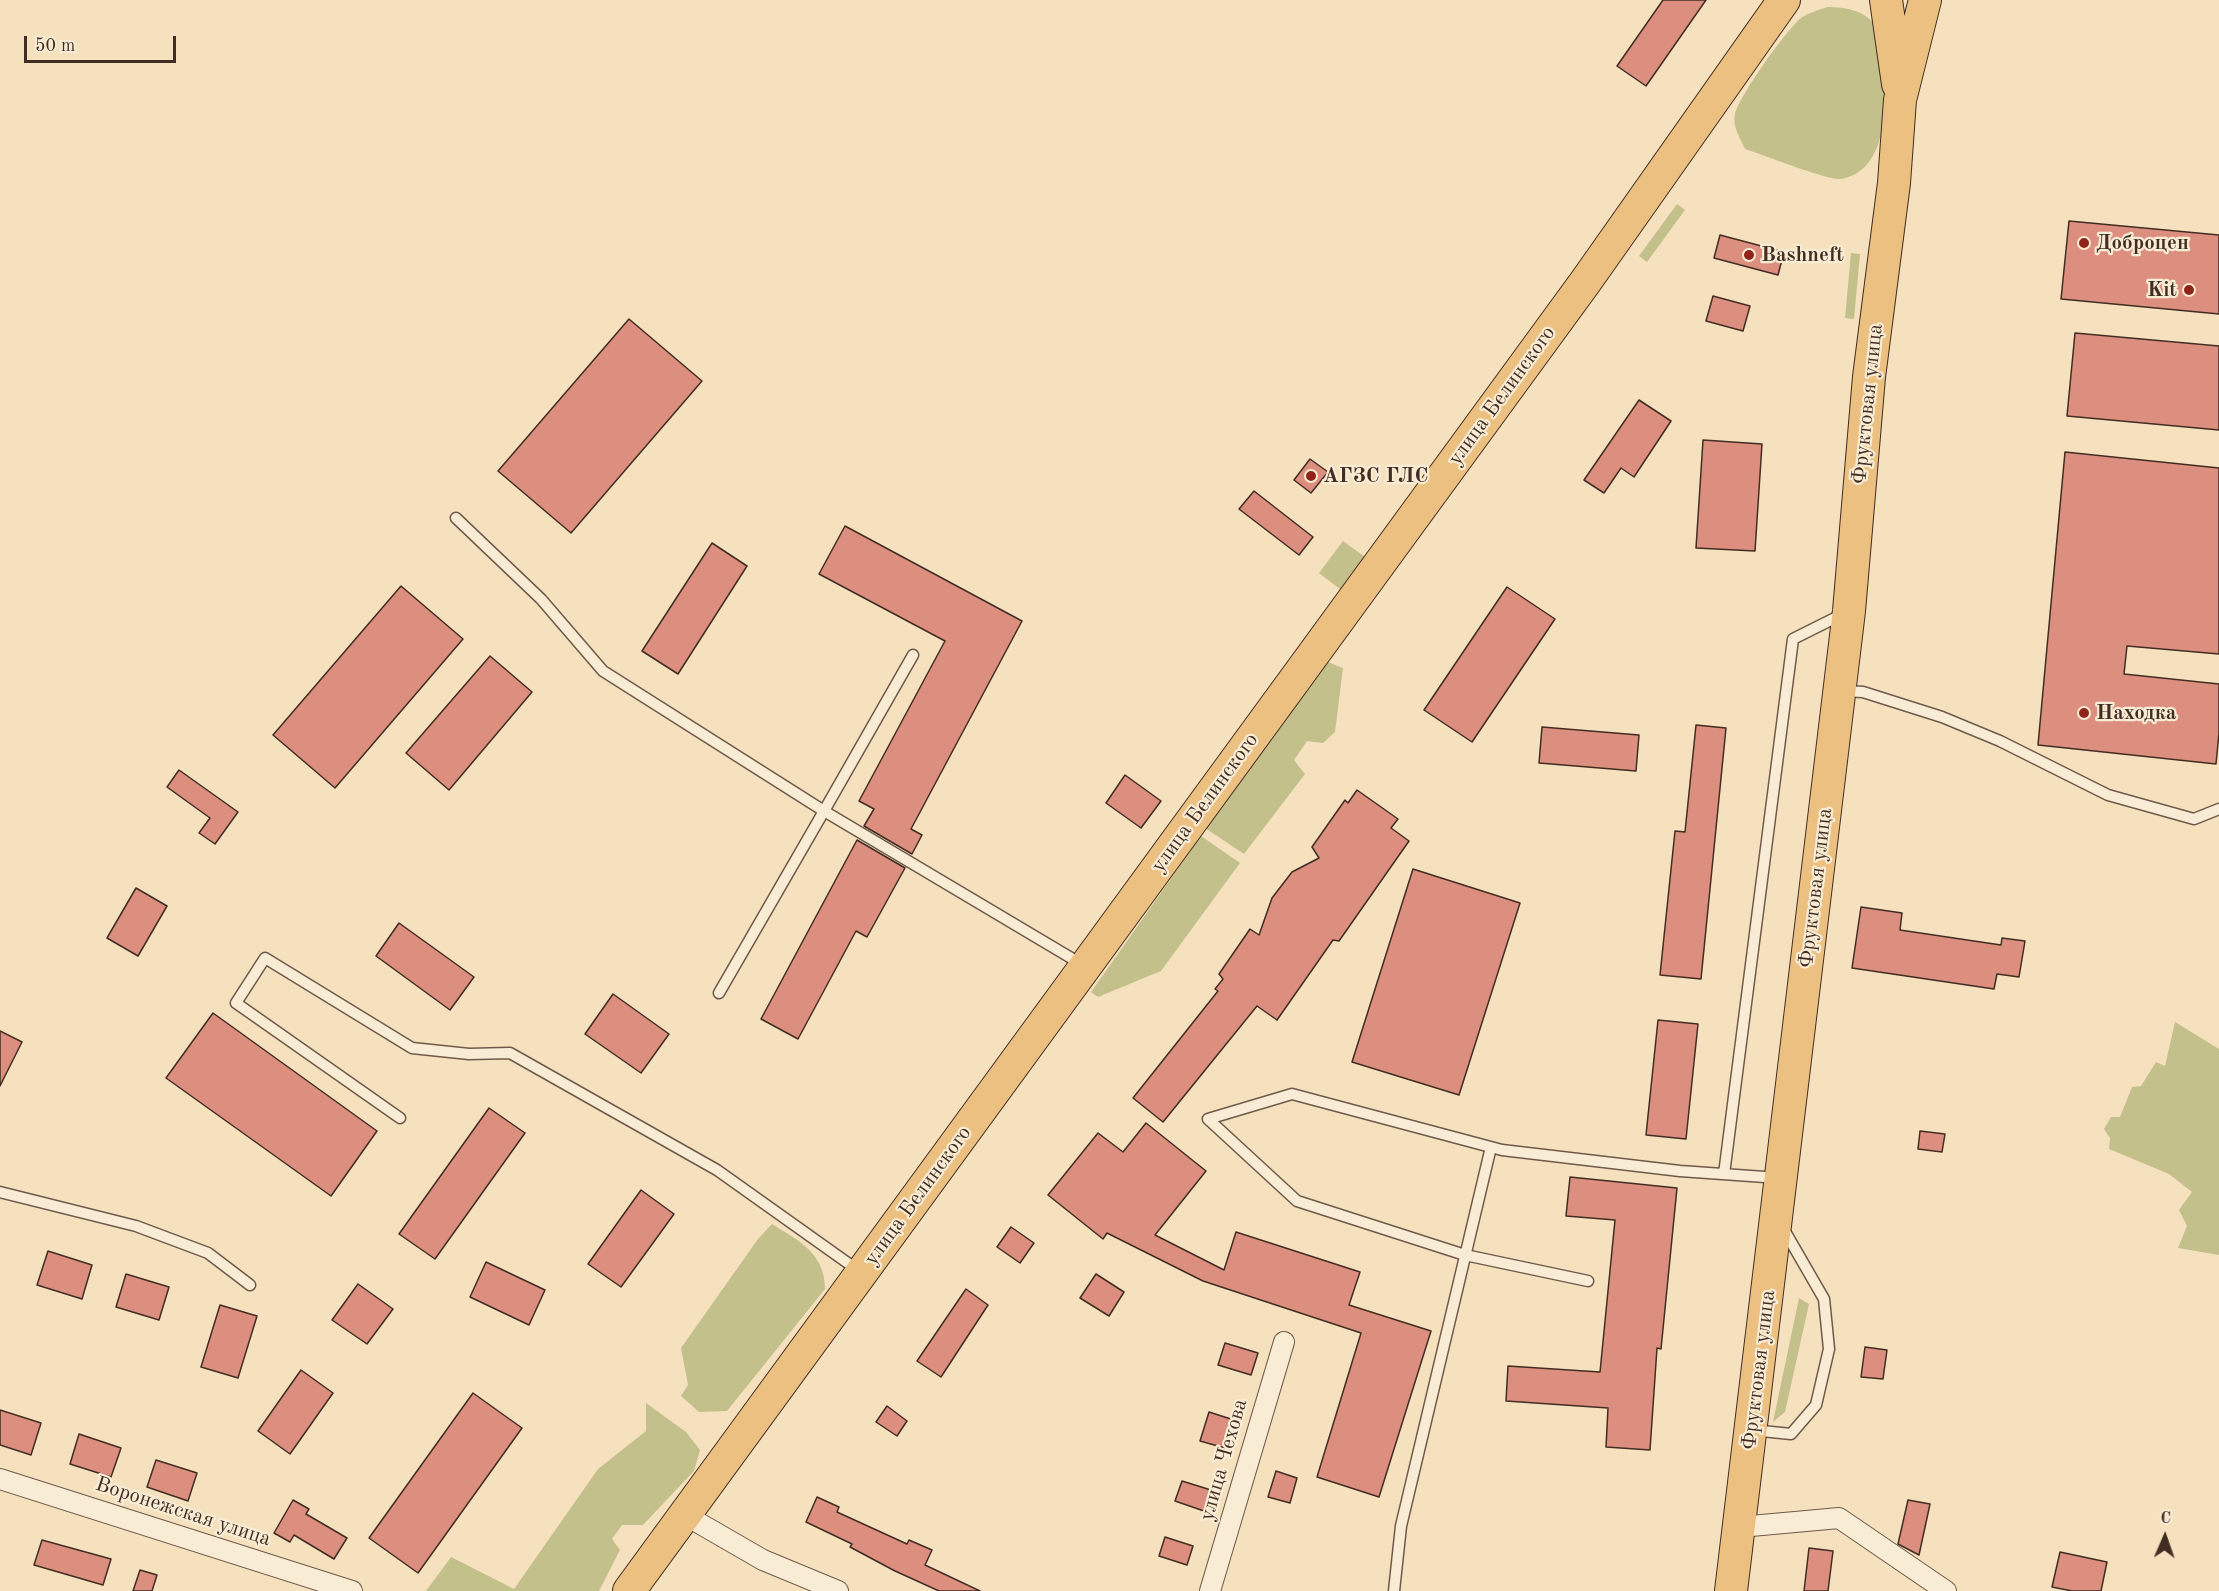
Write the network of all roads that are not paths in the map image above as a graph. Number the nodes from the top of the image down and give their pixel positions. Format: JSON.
{"nodes":[{"id":1,"x":1868,"y":0,"type":"edge"},
{"id":2,"x":1925,"y":0,"type":"edge"},
{"id":3,"x":1785,"y":5,"type":"edge"},
{"id":4,"x":1888,"y":14,"type":"edge"},
{"id":5,"x":1900,"y":100,"type":"junction"},
{"id":6,"x":456,"y":518,"type":"dead end"},
{"id":7,"x":1849,"y":611,"type":"junction"},
{"id":8,"x":913,"y":655,"type":"dead end"},
{"id":9,"x":1840,"y":691,"type":"junction"},
{"id":10,"x":2219,"y":809,"type":"edge"},
{"id":11,"x":824,"y":811,"type":"junction"},
{"id":12,"x":1086,"y":966,"type":"junction"},
{"id":13,"x":719,"y":993,"type":"dead end"},
{"id":14,"x":400,"y":1118,"type":"dead end"},
{"id":15,"x":1491,"y":1147,"type":"junction"},
{"id":16,"x":1724,"y":1174,"type":"junction"},
{"id":17,"x":1782,"y":1178,"type":"junction"},
{"id":18,"x":0,"y":1191,"type":"edge"},
{"id":19,"x":1777,"y":1217,"type":"junction"},
{"id":20,"x":1465,"y":1255,"type":"junction"},
{"id":21,"x":862,"y":1273,"type":"junction"},
{"id":22,"x":1588,"y":1281,"type":"dead end"},
{"id":23,"x":250,"y":1285,"type":"dead end"},
{"id":24,"x":1284,"y":1342,"type":"dead end"},
{"id":25,"x":1752,"y":1430,"type":"junction"},
{"id":26,"x":0,"y":1479,"type":"edge"},
{"id":27,"x":685,"y":1515,"type":"junction"},
{"id":28,"x":1740,"y":1527,"type":"junction"},
{"id":29,"x":352,"y":1591,"type":"edge"},
{"id":30,"x":629,"y":1591,"type":"edge"},
{"id":31,"x":838,"y":1591,"type":"edge"},
{"id":32,"x":1210,"y":1591,"type":"edge"},
{"id":33,"x":1394,"y":1591,"type":"edge"},
{"id":34,"x":1731,"y":1591,"type":"edge"},
{"id":35,"x":1946,"y":1591,"type":"edge"}],
"edges":[{"from":1,"to":4,"type":"main road"},
{"from":2,"to":5,"type":"main road"},
{"from":3,"to":12,"type":"main road","name":"улица Белинского"},
{"from":4,"to":5,"type":"main road"},
{"from":5,"to":7,"type":"main road","name":"Фруктовая улица"},
{"from":6,"to":11,"type":"lane"},
{"from":7,"to":9,"type":"main road","name":"Фруктовая улица"},
{"from":7,"to":16,"type":"lane"},
{"from":8,"to":11,"type":"lane"},
{"from":9,"to":10,"type":"lane"},
{"from":9,"to":17,"type":"main road","name":"Фруктовая улица"},
{"from":11,"to":12,"type":"lane"},
{"from":11,"to":13,"type":"lane"},
{"from":12,"to":21,"type":"main road","name":"улица Белинского"},
{"from":14,"to":21,"type":"lane"},
{"from":15,"to":16,"type":"lane"},
{"from":15,"to":20,"type":"lane"},
{"from":15,"to":20,"type":"lane"},
{"from":16,"to":17,"type":"lane"},
{"from":17,"to":19,"type":"main road","name":"Фруктовая улица"},
{"from":18,"to":23,"type":"lane"},
{"from":19,"to":25,"type":"main road","name":"Фруктовая улица"},
{"from":19,"to":25,"type":"lane"},
{"from":20,"to":22,"type":"lane"},
{"from":20,"to":33,"type":"lane"},
{"from":21,"to":27,"type":"main road","name":"улица Белинского"},
{"from":24,"to":32,"type":"street","name":"улица Чехова"},
{"from":25,"to":28,"type":"main road","name":"Фруктовая улица"},
{"from":26,"to":29,"type":"street","name":"Воронежская улица"},
{"from":27,"to":30,"type":"main road","name":"улица Белинского"},
{"from":27,"to":31,"type":"street"},
{"from":28,"to":34,"type":"main road","name":"Фруктовая улица"},
{"from":28,"to":35,"type":"street"}]}
